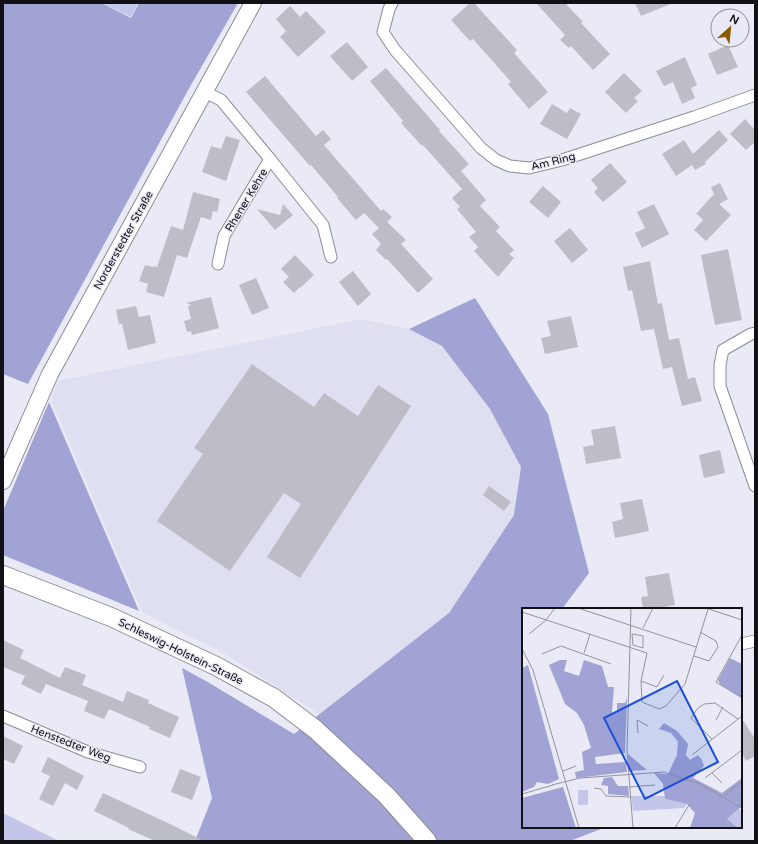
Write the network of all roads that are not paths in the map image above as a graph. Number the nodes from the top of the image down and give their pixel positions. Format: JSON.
{"nodes":[{"id":1,"x":254,"y":3,"type":"edge"},
{"id":2,"x":392,"y":3,"type":"edge"},
{"id":3,"x":205,"y":92,"type":"junction"},
{"id":4,"x":755,"y":95,"type":"edge"},
{"id":5,"x":270,"y":159,"type":"junction"},
{"id":6,"x":331,"y":257,"type":"dead end"},
{"id":7,"x":218,"y":264,"type":"dead end"},
{"id":8,"x":755,"y":333,"type":"edge"},
{"id":9,"x":3,"y":481,"type":"edge"},
{"id":10,"x":755,"y":486,"type":"edge"},
{"id":11,"x":3,"y":575,"type":"edge"},
{"id":12,"x":755,"y":641,"type":"edge"},
{"id":13,"x":742,"y":644,"type":"edge"},
{"id":14,"x":3,"y":716,"type":"edge"},
{"id":15,"x":140,"y":767,"type":"dead end"},
{"id":16,"x":427,"y":841,"type":"edge"}],
"edges":[{"from":1,"to":3,"type":"street","name":"Norderstedter Straße"},
{"from":2,"to":4,"type":"street","name":"Am Ring"},
{"from":3,"to":5,"type":"street","name":"Rhener Kehre"},
{"from":3,"to":9,"type":"street","name":"Norderstedter Straße"},
{"from":5,"to":6,"type":"street","name":"Rhener Kehre"},
{"from":5,"to":7,"type":"street","name":"Rhener Kehre"},
{"from":8,"to":10,"type":"street"},
{"from":11,"to":16,"type":"main road","name":"Schleswig-Holstein-Straße"},
{"from":12,"to":13,"type":"street"},
{"from":14,"to":15,"type":"street","name":"Henstedter Weg"}]}
